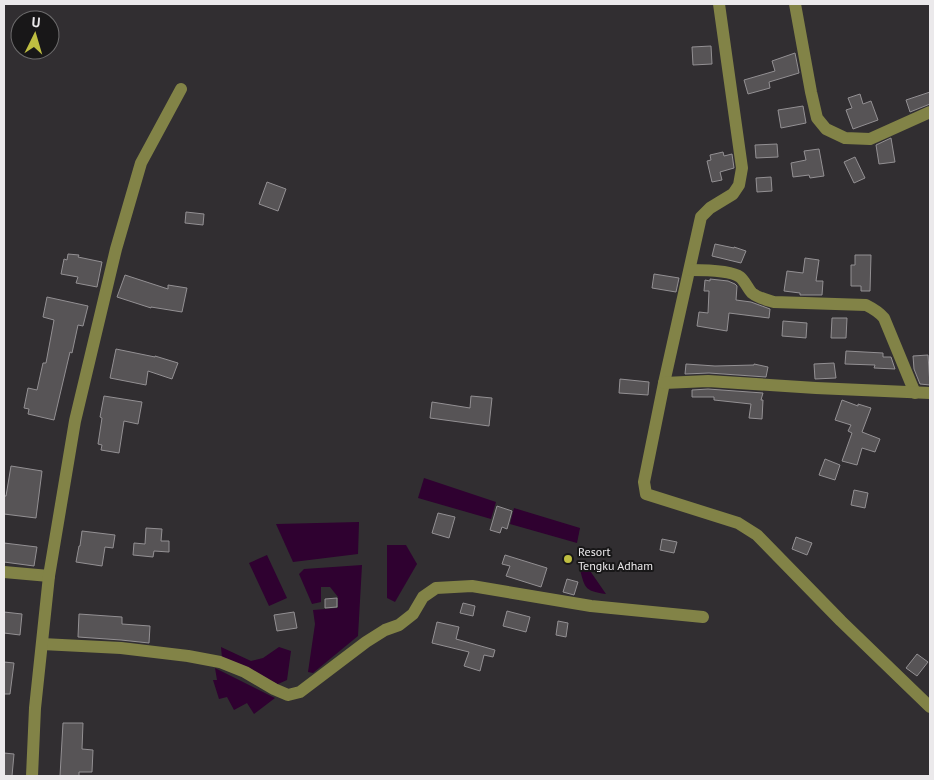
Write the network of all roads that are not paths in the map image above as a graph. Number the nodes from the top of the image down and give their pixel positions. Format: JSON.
{"nodes":[{"id":1,"x":719,"y":4,"type":"edge"},
{"id":2,"x":795,"y":4,"type":"edge"},
{"id":3,"x":180,"y":89,"type":"dead end"},
{"id":4,"x":930,"y":112,"type":"edge"},
{"id":5,"x":690,"y":270,"type":"junction"},
{"id":6,"x":664,"y":383,"type":"junction"},
{"id":7,"x":915,"y":393,"type":"junction"},
{"id":8,"x":930,"y":393,"type":"edge"},
{"id":9,"x":4,"y":572,"type":"edge"},
{"id":10,"x":50,"y":576,"type":"junction"},
{"id":11,"x":703,"y":617,"type":"dead end"},
{"id":12,"x":42,"y":644,"type":"junction"},
{"id":13,"x":930,"y":706,"type":"edge"},
{"id":14,"x":32,"y":776,"type":"edge"}],
"edges":[{"from":1,"to":5,"type":"street"},
{"from":2,"to":4,"type":"street"},
{"from":3,"to":10,"type":"street"},
{"from":5,"to":6,"type":"street"},
{"from":5,"to":7,"type":"street"},
{"from":6,"to":7,"type":"street"},
{"from":6,"to":13,"type":"street"},
{"from":7,"to":8,"type":"street"},
{"from":9,"to":10,"type":"street"},
{"from":10,"to":12,"type":"street"},
{"from":11,"to":12,"type":"street"},
{"from":12,"to":14,"type":"street"}]}
